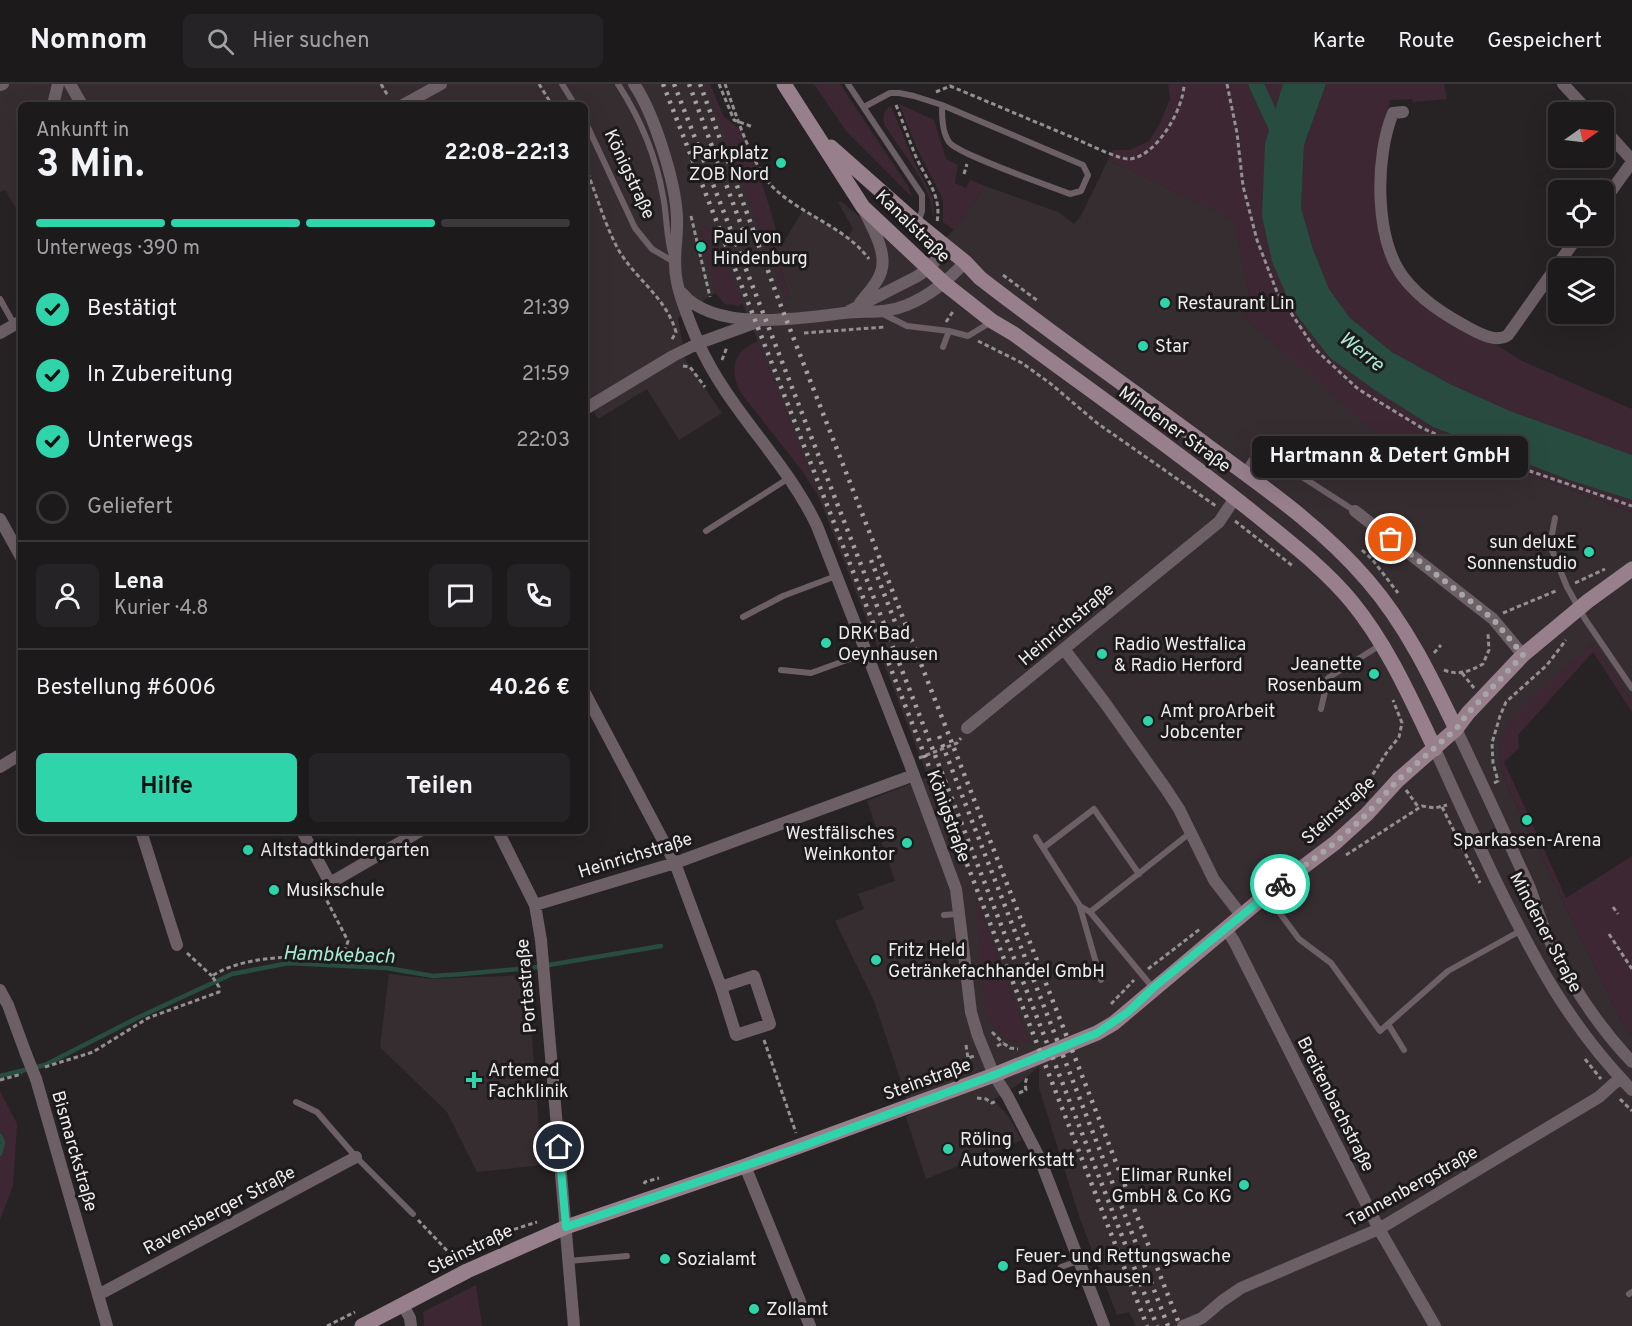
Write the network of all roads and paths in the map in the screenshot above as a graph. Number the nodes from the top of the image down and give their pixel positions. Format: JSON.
{"nodes":[{"id":1,"x":58,"y":84,"type":"edge"},
{"id":2,"x":70,"y":84,"type":"edge"},
{"id":3,"x":381,"y":84,"type":"edge"},
{"id":4,"x":441,"y":84,"type":"edge"},
{"id":5,"x":538,"y":84,"type":"edge"},
{"id":6,"x":562,"y":84,"type":"edge"},
{"id":7,"x":618,"y":84,"type":"edge"},
{"id":8,"x":634,"y":84,"type":"edge"},
{"id":9,"x":719,"y":84,"type":"edge"},
{"id":10,"x":725,"y":84,"type":"edge"},
{"id":11,"x":784,"y":84,"type":"edge"},
{"id":12,"x":848,"y":84,"type":"edge"},
{"id":13,"x":1184,"y":84,"type":"edge"},
{"id":14,"x":1227,"y":84,"type":"edge"},
{"id":15,"x":1563,"y":84,"type":"edge"},
{"id":16,"x":935,"y":93,"type":"dead end"},
{"id":17,"x":387,"y":96,"type":"dead end"},
{"id":18,"x":54,"y":102,"type":"edge"},
{"id":19,"x":80,"y":102,"type":"edge"},
{"id":20,"x":408,"y":102,"type":"edge"},
{"id":21,"x":550,"y":102,"type":"edge"},
{"id":22,"x":573,"y":102,"type":"edge"},
{"id":23,"x":1580,"y":102,"type":"edge"},
{"id":24,"x":896,"y":105,"type":"dead end"},
{"id":25,"x":942,"y":105,"type":"junction"},
{"id":26,"x":864,"y":107,"type":"junction"},
{"id":27,"x":1402,"y":112,"type":"dead end"},
{"id":28,"x":739,"y":122,"type":"junction"},
{"id":29,"x":753,"y":126,"type":"dead end"},
{"id":30,"x":588,"y":127,"type":"edge"},
{"id":31,"x":817,"y":135,"type":"junction"},
{"id":32,"x":1614,"y":140,"type":"edge"},
{"id":33,"x":1632,"y":161,"type":"edge"},
{"id":34,"x":588,"y":174,"type":"edge"},
{"id":35,"x":1614,"y":187,"type":"edge"},
{"id":36,"x":863,"y":207,"type":"junction"},
{"id":37,"x":918,"y":224,"type":"junction"},
{"id":38,"x":937,"y":224,"type":"dead end"},
{"id":39,"x":947,"y":248,"type":"junction"},
{"id":40,"x":870,"y":261,"type":"dead end"},
{"id":41,"x":674,"y":262,"type":"junction"},
{"id":42,"x":965,"y":262,"type":"junction"},
{"id":43,"x":928,"y":269,"type":"junction"},
{"id":44,"x":1548,"y":281,"type":"edge"},
{"id":45,"x":945,"y":284,"type":"junction"},
{"id":46,"x":680,"y":291,"type":"junction"},
{"id":47,"x":0,"y":299,"type":"edge"},
{"id":48,"x":957,"y":306,"type":"dead end"},
{"id":49,"x":852,"y":310,"type":"junction"},
{"id":50,"x":882,"y":313,"type":"junction"},
{"id":51,"x":761,"y":321,"type":"junction"},
{"id":52,"x":992,"y":321,"type":"junction"},
{"id":53,"x":18,"y":323,"type":"edge"},
{"id":54,"x":907,"y":326,"type":"junction"},
{"id":55,"x":941,"y":330,"type":"junction"},
{"id":56,"x":949,"y":331,"type":"junction"},
{"id":57,"x":0,"y":333,"type":"edge"},
{"id":58,"x":796,"y":333,"type":"dead end"},
{"id":59,"x":968,"y":336,"type":"junction"},
{"id":60,"x":732,"y":342,"type":"dead end"},
{"id":61,"x":699,"y":343,"type":"junction"},
{"id":62,"x":666,"y":345,"type":"dead end"},
{"id":63,"x":943,"y":347,"type":"dead end"},
{"id":64,"x":723,"y":360,"type":"dead end"},
{"id":65,"x":679,"y":368,"type":"dead end"},
{"id":66,"x":694,"y":372,"type":"dead end"},
{"id":67,"x":588,"y":407,"type":"edge"},
{"id":68,"x":1475,"y":444,"type":"dead end"},
{"id":69,"x":1486,"y":448,"type":"junction"},
{"id":70,"x":1494,"y":452,"type":"dead end"},
{"id":71,"x":1483,"y":455,"type":"junction"},
{"id":72,"x":1243,"y":472,"type":"junction"},
{"id":73,"x":790,"y":478,"type":"junction"},
{"id":74,"x":1235,"y":498,"type":"junction"},
{"id":75,"x":1632,"y":506,"type":"edge"},
{"id":76,"x":1355,"y":511,"type":"joint"},
{"id":77,"x":1225,"y":513,"type":"junction"},
{"id":78,"x":1555,"y":518,"type":"dead end"},
{"id":79,"x":0,"y":519,"type":"edge"},
{"id":80,"x":706,"y":531,"type":"dead end"},
{"id":81,"x":18,"y":552,"type":"edge"},
{"id":82,"x":1295,"y":568,"type":"dead end"},
{"id":83,"x":1608,"y":568,"type":"dead end"},
{"id":84,"x":1632,"y":569,"type":"edge"},
{"id":85,"x":837,"y":576,"type":"junction"},
{"id":86,"x":1567,"y":587,"type":"junction"},
{"id":87,"x":1578,"y":609,"type":"junction"},
{"id":88,"x":743,"y":617,"type":"dead end"},
{"id":89,"x":1493,"y":619,"type":"junction"},
{"id":90,"x":1382,"y":643,"type":"junction"},
{"id":91,"x":1441,"y":645,"type":"dead end"},
{"id":92,"x":1064,"y":649,"type":"junction"},
{"id":93,"x":867,"y":653,"type":"junction"},
{"id":94,"x":1523,"y":655,"type":"junction"},
{"id":95,"x":1432,"y":656,"type":"dead end"},
{"id":96,"x":781,"y":670,"type":"dead end"},
{"id":97,"x":1462,"y":673,"type":"dead end"},
{"id":98,"x":1632,"y":688,"type":"edge"},
{"id":99,"x":1391,"y":694,"type":"dead end"},
{"id":100,"x":588,"y":699,"type":"edge"},
{"id":101,"x":1321,"y":709,"type":"dead end"},
{"id":102,"x":967,"y":728,"type":"joint"},
{"id":103,"x":1456,"y":729,"type":"junction"},
{"id":104,"x":1435,"y":749,"type":"junction"},
{"id":105,"x":18,"y":756,"type":"edge"},
{"id":106,"x":909,"y":762,"type":"junction"},
{"id":107,"x":0,"y":767,"type":"edge"},
{"id":108,"x":914,"y":775,"type":"junction"},
{"id":109,"x":1337,"y":820,"type":"dead end"},
{"id":110,"x":1191,"y":833,"type":"junction"},
{"id":111,"x":142,"y":834,"type":"edge"},
{"id":112,"x":304,"y":834,"type":"edge"},
{"id":113,"x":415,"y":834,"type":"edge"},
{"id":114,"x":500,"y":834,"type":"edge"},
{"id":115,"x":1035,"y":837,"type":"dead end"},
{"id":116,"x":1043,"y":848,"type":"junction"},
{"id":117,"x":675,"y":863,"type":"junction"},
{"id":118,"x":1139,"y":874,"type":"junction"},
{"id":119,"x":330,"y":883,"type":"junction"},
{"id":120,"x":1266,"y":895,"type":"junction"},
{"id":121,"x":535,"y":905,"type":"junction"},
{"id":122,"x":1080,"y":906,"type":"junction"},
{"id":123,"x":1613,"y":907,"type":"dead end"},
{"id":124,"x":1090,"y":912,"type":"junction"},
{"id":125,"x":960,"y":914,"type":"junction"},
{"id":126,"x":1618,"y":914,"type":"dead end"},
{"id":127,"x":944,"y":915,"type":"dead end"},
{"id":128,"x":1241,"y":915,"type":"junction"},
{"id":129,"x":1205,"y":925,"type":"dead end"},
{"id":130,"x":1225,"y":928,"type":"junction"},
{"id":131,"x":1520,"y":931,"type":"junction"},
{"id":132,"x":1610,"y":934,"type":"dead end"},
{"id":133,"x":177,"y":945,"type":"joint"},
{"id":134,"x":1632,"y":969,"type":"edge"},
{"id":135,"x":1141,"y":975,"type":"junction"},
{"id":136,"x":213,"y":977,"type":"junction"},
{"id":137,"x":1101,"y":980,"type":"dead end"},
{"id":138,"x":721,"y":987,"type":"junction"},
{"id":139,"x":1153,"y":988,"type":"junction"},
{"id":140,"x":0,"y":990,"type":"edge"},
{"id":141,"x":1108,"y":1007,"type":"dead end"},
{"id":142,"x":1388,"y":1024,"type":"junction"},
{"id":143,"x":760,"y":1027,"type":"junction"},
{"id":144,"x":1024,"y":1049,"type":"dead end"},
{"id":145,"x":1404,"y":1050,"type":"dead end"},
{"id":146,"x":984,"y":1052,"type":"junction"},
{"id":147,"x":1632,"y":1062,"type":"edge"},
{"id":148,"x":957,"y":1073,"type":"dead end"},
{"id":149,"x":33,"y":1074,"type":"junction"},
{"id":150,"x":994,"y":1075,"type":"junction"},
{"id":151,"x":1620,"y":1078,"type":"junction"},
{"id":152,"x":0,"y":1080,"type":"edge"},
{"id":153,"x":1632,"y":1090,"type":"edge"},
{"id":154,"x":296,"y":1102,"type":"dead end"},
{"id":155,"x":806,"y":1128,"type":"dead end"},
{"id":156,"x":356,"y":1157,"type":"junction"},
{"id":157,"x":746,"y":1166,"type":"junction"},
{"id":158,"x":665,"y":1176,"type":"dead end"},
{"id":159,"x":640,"y":1191,"type":"dead end"},
{"id":160,"x":412,"y":1214,"type":"joint"},
{"id":161,"x":566,"y":1227,"type":"junction"},
{"id":162,"x":1379,"y":1229,"type":"junction"},
{"id":163,"x":627,"y":1256,"type":"dead end"},
{"id":164,"x":567,"y":1261,"type":"junction"},
{"id":165,"x":1078,"y":1261,"type":"junction"},
{"id":166,"x":1061,"y":1268,"type":"dead end"},
{"id":167,"x":467,"y":1271,"type":"junction"},
{"id":168,"x":98,"y":1295,"type":"junction"},
{"id":169,"x":403,"y":1305,"type":"junction"},
{"id":170,"x":107,"y":1326,"type":"edge"},
{"id":171,"x":362,"y":1326,"type":"edge"},
{"id":172,"x":411,"y":1326,"type":"edge"},
{"id":173,"x":574,"y":1326,"type":"edge"},
{"id":174,"x":810,"y":1326,"type":"edge"},
{"id":175,"x":1104,"y":1326,"type":"edge"},
{"id":176,"x":1183,"y":1326,"type":"edge"},
{"id":177,"x":1435,"y":1326,"type":"edge"}],
"edges":[{"from":1,"to":18,"type":"street"},
{"from":2,"to":19,"type":"street"},
{"from":3,"to":17,"type":"path"},
{"from":4,"to":20,"type":"street"},
{"from":5,"to":21,"type":"path"},
{"from":6,"to":22,"type":"lane"},
{"from":7,"to":41,"type":"lane"},
{"from":8,"to":41,"type":"street","name":"Königstraße"},
{"from":9,"to":28,"type":"path"},
{"from":10,"to":28,"type":"path"},
{"from":11,"to":31,"type":"main road","name":"Kanalstraße"},
{"from":12,"to":26,"type":"lane"},
{"from":13,"to":16,"type":"path"},
{"from":14,"to":71,"type":"path"},
{"from":15,"to":23,"type":"street"},
{"from":24,"to":38,"type":"path"},
{"from":25,"to":25,"type":"lane"},
{"from":25,"to":26,"type":"lane"},
{"from":26,"to":37,"type":"lane"},
{"from":27,"to":44,"type":"street"},
{"from":28,"to":29,"type":"path"},
{"from":28,"to":40,"type":"path"},
{"from":30,"to":41,"type":"lane","name":"Königstraße"},
{"from":31,"to":36,"type":"main road","name":"Kanalstraße"},
{"from":31,"to":37,"type":"main road","name":"Kanalstraße"},
{"from":32,"to":33,"type":"street"},
{"from":33,"to":35,"type":"street"},
{"from":34,"to":62,"type":"path"},
{"from":36,"to":43,"type":"main road","name":"Kanalstraße"},
{"from":36,"to":49,"type":"street"},
{"from":37,"to":39,"type":"main road","name":"Kanalstraße"},
{"from":39,"to":42,"type":"main road","name":"Kanalstraße"},
{"from":39,"to":43,"type":"street"},
{"from":41,"to":46,"type":"street","name":"Königstraße"},
{"from":42,"to":45,"type":"street"},
{"from":42,"to":72,"type":"main road","name":"Mindener Straße"},
{"from":43,"to":45,"type":"main road","name":"Kanalstraße"},
{"from":43,"to":49,"type":"street"},
{"from":45,"to":50,"type":"street"},
{"from":45,"to":52,"type":"main road","name":"Mindener Straße"},
{"from":46,"to":51,"type":"street"},
{"from":46,"to":61,"type":"street","name":"Königstraße"},
{"from":47,"to":53,"type":"lane"},
{"from":48,"to":55,"type":"path"},
{"from":49,"to":50,"type":"street"},
{"from":49,"to":51,"type":"street"},
{"from":50,"to":54,"type":"lane"},
{"from":51,"to":61,"type":"street"},
{"from":52,"to":59,"type":"lane"},
{"from":52,"to":74,"type":"main road","name":"Mindener Straße"},
{"from":53,"to":57,"type":"street"},
{"from":54,"to":55,"type":"lane"},
{"from":54,"to":58,"type":"path"},
{"from":55,"to":56,"type":"lane"},
{"from":56,"to":59,"type":"lane"},
{"from":56,"to":63,"type":"lane"},
{"from":59,"to":77,"type":"path"},
{"from":60,"to":64,"type":"path"},
{"from":61,"to":67,"type":"street"},
{"from":61,"to":73,"type":"street","name":"Königstraße"},
{"from":65,"to":66,"type":"path"},
{"from":68,"to":69,"type":"path"},
{"from":69,"to":70,"type":"path"},
{"from":69,"to":71,"type":"path"},
{"from":71,"to":75,"type":"path"},
{"from":72,"to":76,"type":"lane"},
{"from":72,"to":103,"type":"main road","name":"Mindener Straße"},
{"from":73,"to":80,"type":"lane"},
{"from":73,"to":85,"type":"street","name":"Königstraße"},
{"from":74,"to":77,"type":"street","name":"Heinrichstraße"},
{"from":74,"to":90,"type":"main road","name":"Mindener Straße"},
{"from":76,"to":89,"type":"street"},
{"from":77,"to":82,"type":"path"},
{"from":77,"to":92,"type":"street","name":"Heinrichstraße"},
{"from":78,"to":86,"type":"lane"},
{"from":79,"to":81,"type":"street"},
{"from":83,"to":86,"type":"path"},
{"from":84,"to":87,"type":"main road","name":"Steinstraße"},
{"from":85,"to":88,"type":"lane"},
{"from":85,"to":93,"type":"street","name":"Königstraße"},
{"from":86,"to":87,"type":"lane"},
{"from":86,"to":89,"type":"path"},
{"from":87,"to":94,"type":"main road","name":"Steinstraße"},
{"from":87,"to":98,"type":"lane"},
{"from":89,"to":94,"type":"street"},
{"from":89,"to":97,"type":"path"},
{"from":90,"to":101,"type":"lane"},
{"from":90,"to":104,"type":"main road","name":"Mindener Straße"},
{"from":91,"to":95,"type":"path"},
{"from":92,"to":102,"type":"street","name":"Heinrichstraße"},
{"from":92,"to":110,"type":"street"},
{"from":93,"to":96,"type":"lane"},
{"from":93,"to":106,"type":"street","name":"Königstraße"},
{"from":94,"to":103,"type":"main road","name":"Steinstraße"},
{"from":99,"to":109,"type":"path"},
{"from":100,"to":117,"type":"street"},
{"from":102,"to":106,"type":"path"},
{"from":103,"to":104,"type":"main road","name":"Steinstraße"},
{"from":103,"to":147,"type":"street","name":"Mindener Straße"},
{"from":104,"to":120,"type":"main road","name":"Steinstraße"},
{"from":104,"to":131,"type":"street","name":"Mindener Straße"},
{"from":105,"to":107,"type":"street"},
{"from":106,"to":108,"type":"street","name":"Königstraße"},
{"from":108,"to":117,"type":"street","name":"Heinrichstraße"},
{"from":108,"to":125,"type":"street","name":"Königstraße"},
{"from":110,"to":118,"type":"lane"},
{"from":110,"to":128,"type":"street"},
{"from":111,"to":133,"type":"street"},
{"from":112,"to":119,"type":"street"},
{"from":113,"to":119,"type":"street"},
{"from":114,"to":121,"type":"street","name":"Portastraße"},
{"from":115,"to":116,"type":"lane"},
{"from":116,"to":118,"type":"lane"},
{"from":116,"to":122,"type":"lane"},
{"from":117,"to":121,"type":"street","name":"Heinrichstraße"},
{"from":117,"to":138,"type":"street"},
{"from":118,"to":124,"type":"lane"},
{"from":119,"to":136,"type":"path"},
{"from":120,"to":128,"type":"main road","name":"Steinstraße"},
{"from":120,"to":142,"type":"lane"},
{"from":121,"to":161,"type":"street","name":"Portastraße"},
{"from":122,"to":124,"type":"lane"},
{"from":122,"to":137,"type":"lane"},
{"from":123,"to":126,"type":"path"},
{"from":124,"to":135,"type":"lane"},
{"from":125,"to":127,"type":"lane"},
{"from":125,"to":146,"type":"street","name":"Königstraße"},
{"from":128,"to":130,"type":"main road","name":"Steinstraße"},
{"from":129,"to":135,"type":"path"},
{"from":130,"to":139,"type":"main road","name":"Steinstraße"},
{"from":130,"to":162,"type":"street","name":"Breitenbachstraße"},
{"from":131,"to":142,"type":"lane"},
{"from":131,"to":151,"type":"street","name":"Mindener Straße"},
{"from":132,"to":134,"type":"path"},
{"from":133,"to":136,"type":"path"},
{"from":135,"to":139,"type":"lane"},
{"from":135,"to":141,"type":"path"},
{"from":136,"to":149,"type":"path"},
{"from":138,"to":143,"type":"street"},
{"from":138,"to":143,"type":"street"},
{"from":139,"to":150,"type":"main road","name":"Steinstraße"},
{"from":140,"to":149,"type":"street","name":"Bismarckstraße","bridge":true},
{"from":142,"to":145,"type":"lane"},
{"from":143,"to":155,"type":"path"},
{"from":144,"to":146,"type":"path"},
{"from":146,"to":148,"type":"path"},
{"from":146,"to":150,"type":"street","name":"Königstraße"},
{"from":149,"to":152,"type":"path"},
{"from":149,"to":168,"type":"street","name":"Bismarckstraße"},
{"from":150,"to":157,"type":"main road","name":"Steinstraße"},
{"from":150,"to":165,"type":"street","name":"Königstraße"},
{"from":151,"to":153,"type":"street","name":"Mindener Straße"},
{"from":151,"to":162,"type":"street","name":"Tannenbergstraße"},
{"from":154,"to":156,"type":"lane"},
{"from":156,"to":160,"type":"lane"},
{"from":156,"to":168,"type":"street","name":"Ravensberger Straße"},
{"from":157,"to":161,"type":"main road","name":"Steinstraße"},
{"from":157,"to":174,"type":"street"},
{"from":158,"to":159,"type":"path"},
{"from":160,"to":167,"type":"path"},
{"from":161,"to":164,"type":"street","name":"Portastraße"},
{"from":161,"to":167,"type":"main road","name":"Steinstraße"},
{"from":162,"to":176,"type":"street","name":"Tannenbergstraße"},
{"from":162,"to":177,"type":"street","name":"Breitenbachstraße"},
{"from":163,"to":164,"type":"lane"},
{"from":164,"to":173,"type":"street","name":"Portastraße"},
{"from":165,"to":166,"type":"lane"},
{"from":165,"to":175,"type":"street","name":"Königstraße"},
{"from":167,"to":169,"type":"main road","name":"Steinstraße"},
{"from":168,"to":170,"type":"street","name":"Bismarckstraße"},
{"from":169,"to":171,"type":"main road","name":"Steinstraße"},
{"from":169,"to":172,"type":"street"}]}
